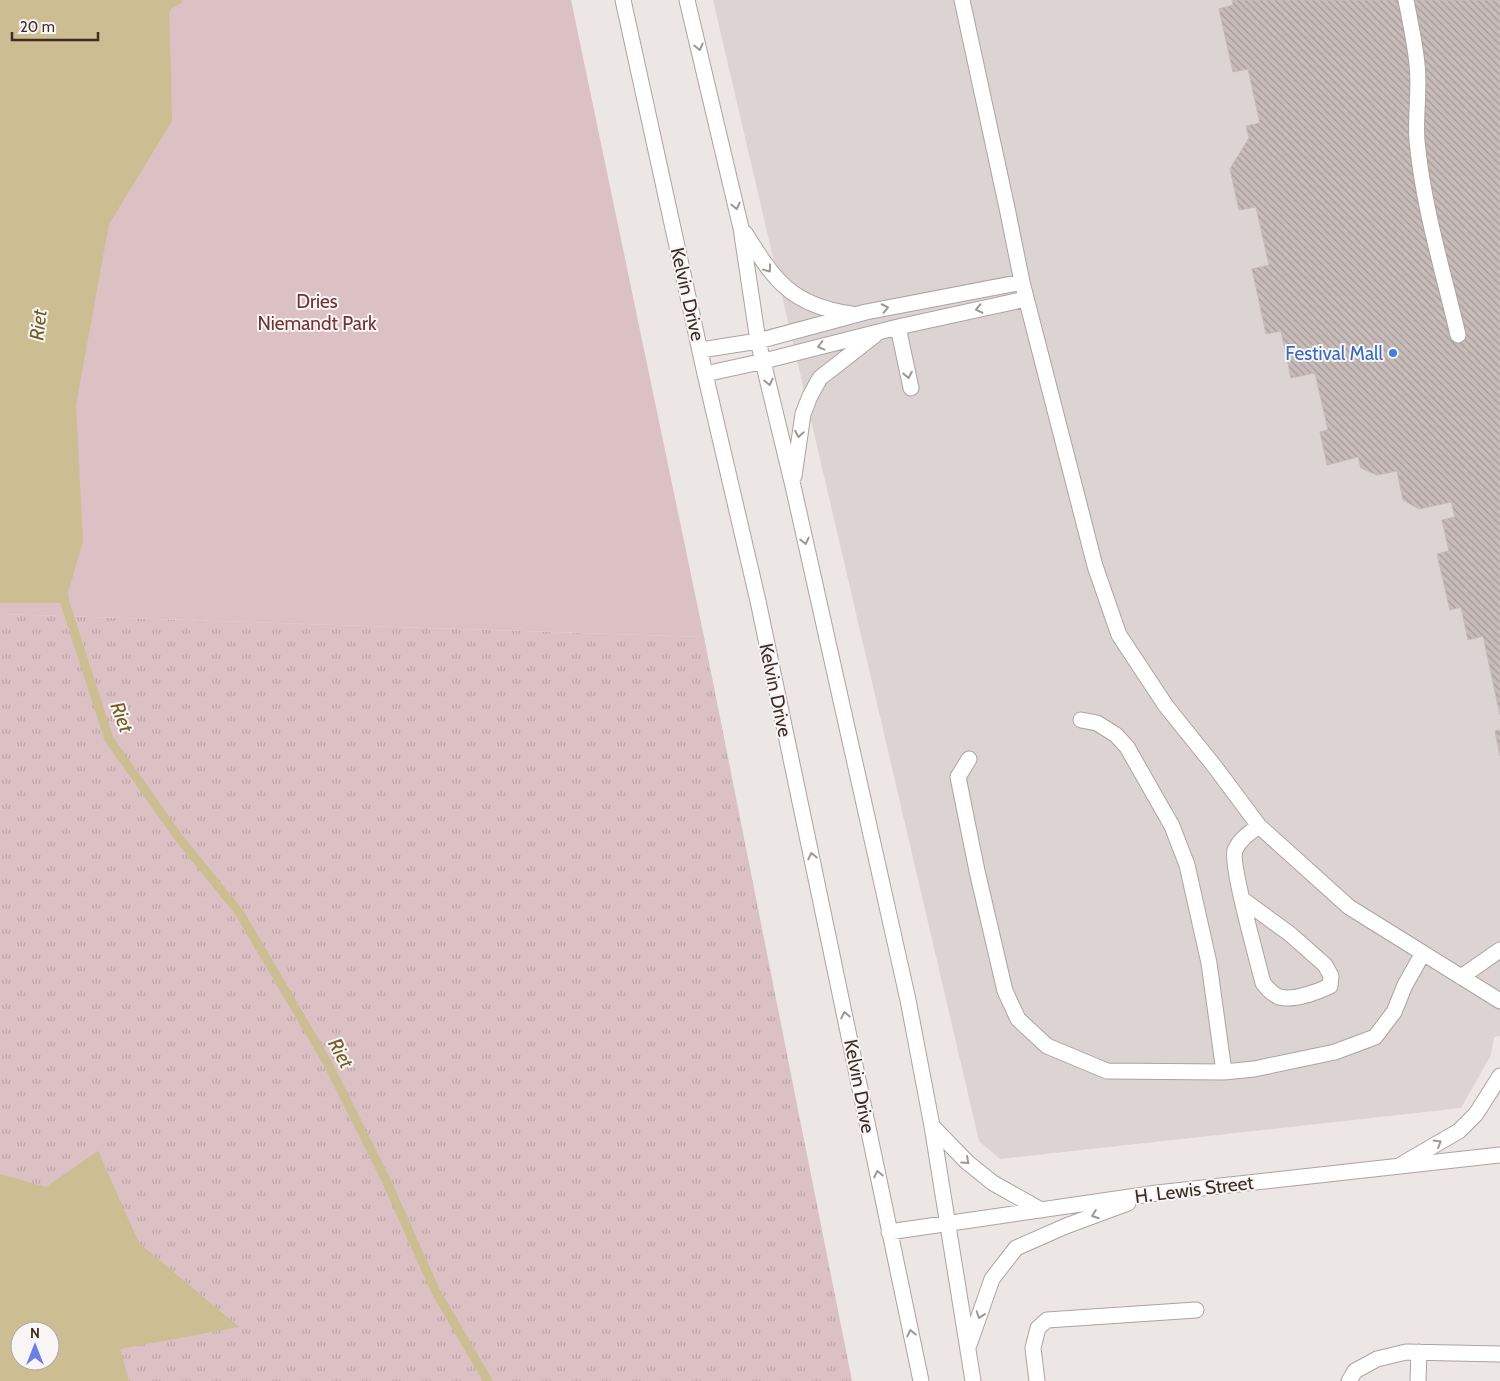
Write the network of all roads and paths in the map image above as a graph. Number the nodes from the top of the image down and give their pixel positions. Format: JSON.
{"nodes":[{"id":1,"x":623,"y":0,"type":"edge"},
{"id":2,"x":687,"y":0,"type":"edge"},
{"id":3,"x":962,"y":0,"type":"edge"},
{"id":4,"x":1406,"y":0,"type":"edge"},
{"id":5,"x":741,"y":228,"type":"junction"},
{"id":6,"x":1022,"y":282,"type":"junction"},
{"id":7,"x":1026,"y":299,"type":"junction"},
{"id":8,"x":856,"y":314,"type":"junction"},
{"id":9,"x":898,"y":327,"type":"junction"},
{"id":10,"x":880,"y":331,"type":"junction"},
{"id":11,"x":1458,"y":335,"type":"dead end"},
{"id":12,"x":758,"y":341,"type":"junction"},
{"id":13,"x":701,"y":350,"type":"junction"},
{"id":14,"x":764,"y":361,"type":"junction"},
{"id":15,"x":706,"y":374,"type":"junction"},
{"id":16,"x":910,"y":388,"type":"dead end"},
{"id":17,"x":793,"y":486,"type":"junction"},
{"id":18,"x":1081,"y":720,"type":"dead end"},
{"id":19,"x":969,"y":758,"type":"dead end"},
{"id":20,"x":1259,"y":826,"type":"junction"},
{"id":21,"x":1242,"y":899,"type":"junction"},
{"id":22,"x":1500,"y":950,"type":"edge"},
{"id":23,"x":1423,"y":953,"type":"junction"},
{"id":24,"x":1460,"y":976,"type":"junction"},
{"id":25,"x":1500,"y":1002,"type":"edge"},
{"id":26,"x":1224,"y":1072,"type":"junction"},
{"id":27,"x":1500,"y":1076,"type":"edge"},
{"id":28,"x":932,"y":1126,"type":"junction"},
{"id":29,"x":1500,"y":1155,"type":"edge"},
{"id":30,"x":1396,"y":1167,"type":"junction"},
{"id":31,"x":1157,"y":1193,"type":"junction"},
{"id":32,"x":1041,"y":1210,"type":"junction"},
{"id":33,"x":948,"y":1223,"type":"junction"},
{"id":34,"x":889,"y":1232,"type":"junction"},
{"id":35,"x":1196,"y":1310,"type":"dead end"},
{"id":36,"x":969,"y":1347,"type":"junction"},
{"id":37,"x":1419,"y":1352,"type":"junction"},
{"id":38,"x":1500,"y":1354,"type":"edge"},
{"id":39,"x":921,"y":1381,"type":"edge"},
{"id":40,"x":973,"y":1381,"type":"edge"},
{"id":41,"x":1037,"y":1381,"type":"edge"},
{"id":42,"x":1350,"y":1381,"type":"edge"},
{"id":43,"x":1418,"y":1381,"type":"edge"}],
"edges":[{"from":1,"to":13,"type":"street","name":"Kelvin Drive"},
{"from":2,"to":5,"type":"street","one_way":true},
{"from":3,"to":6,"type":"street"},
{"from":4,"to":11,"type":"street"},
{"from":5,"to":8,"type":"street","one_way":true},
{"from":5,"to":12,"type":"street"},
{"from":6,"to":7,"type":"street"},
{"from":8,"to":6,"type":"street","one_way":true},
{"from":7,"to":9,"type":"street","one_way":true},
{"from":7,"to":20,"type":"street"},
{"from":8,"to":12,"type":"street"},
{"from":9,"to":10,"type":"street"},
{"from":9,"to":16,"type":"street","one_way":true},
{"from":10,"to":14,"type":"street","one_way":true},
{"from":10,"to":17,"type":"street","one_way":true},
{"from":12,"to":13,"type":"street"},
{"from":12,"to":14,"type":"street"},
{"from":13,"to":15,"type":"street","name":"Kelvin Drive"},
{"from":14,"to":15,"type":"street"},
{"from":14,"to":17,"type":"street","one_way":true},
{"from":34,"to":15,"type":"street","name":"Kelvin Drive","one_way":true},
{"from":17,"to":28,"type":"street","one_way":true},
{"from":18,"to":26,"type":"street"},
{"from":19,"to":26,"type":"street"},
{"from":20,"to":21,"type":"street"},
{"from":20,"to":23,"type":"street"},
{"from":21,"to":21,"type":"street"},
{"from":22,"to":24,"type":"street"},
{"from":23,"to":24,"type":"street"},
{"from":23,"to":26,"type":"street"},
{"from":24,"to":25,"type":"street"},
{"from":30,"to":27,"type":"street","one_way":true},
{"from":28,"to":32,"type":"street","one_way":true},
{"from":28,"to":33,"type":"street"},
{"from":29,"to":30,"type":"street","name":"H. Lewis Street"},
{"from":30,"to":31,"type":"street","name":"H. Lewis Street"},
{"from":31,"to":32,"type":"street","name":"H. Lewis Street"},
{"from":31,"to":36,"type":"street","one_way":true},
{"from":32,"to":33,"type":"street","name":"H. Lewis Street"},
{"from":33,"to":34,"type":"street","name":"H. Lewis Street"},
{"from":33,"to":36,"type":"street"},
{"from":39,"to":34,"type":"street","name":"Kelvin Drive","one_way":true},
{"from":35,"to":41,"type":"street"},
{"from":36,"to":40,"type":"street"},
{"from":37,"to":38,"type":"street"},
{"from":37,"to":42,"type":"street"},
{"from":37,"to":43,"type":"street"}]}
